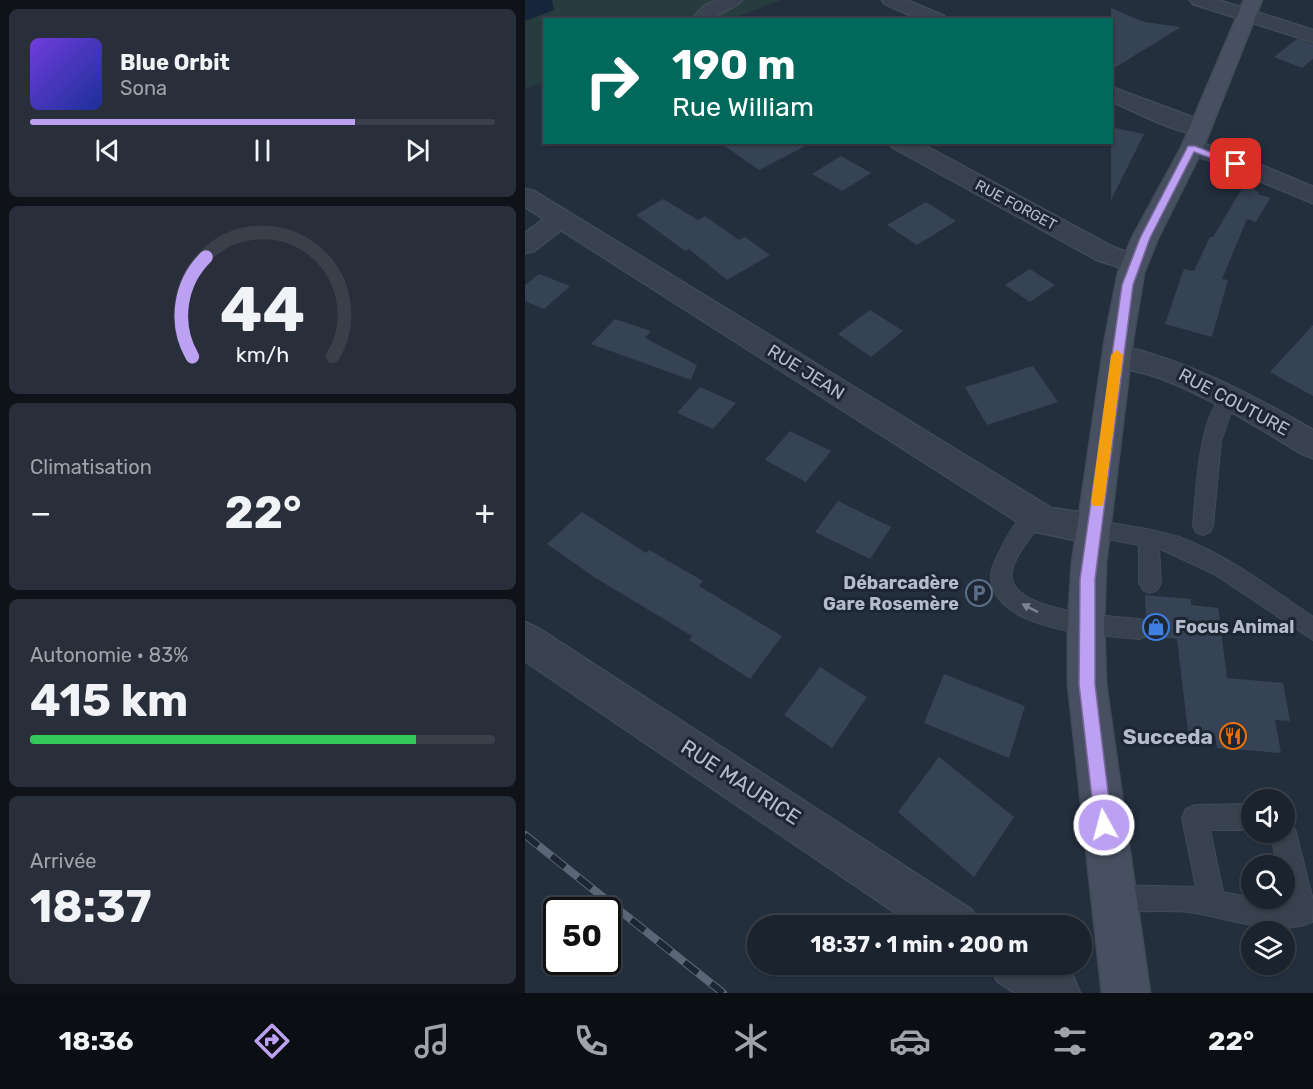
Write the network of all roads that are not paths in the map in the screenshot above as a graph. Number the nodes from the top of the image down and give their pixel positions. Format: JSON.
{"nodes":[{"id":1,"x":733,"y":0,"type":"edge"},
{"id":2,"x":891,"y":0,"type":"edge"},
{"id":3,"x":1199,"y":0,"type":"edge"},
{"id":4,"x":1250,"y":8,"type":"edge"},
{"id":5,"x":702,"y":18,"type":"edge"},
{"id":6,"x":932,"y":18,"type":"edge"},
{"id":7,"x":1313,"y":36,"type":"edge"},
{"id":8,"x":1113,"y":94,"type":"edge"},
{"id":9,"x":1196,"y":138,"type":"junction"},
{"id":10,"x":904,"y":144,"type":"edge"},
{"id":11,"x":525,"y":196,"type":"edge"},
{"id":12,"x":1313,"y":196,"type":"edge"},
{"id":13,"x":561,"y":218,"type":"junction"},
{"id":14,"x":525,"y":245,"type":"edge"},
{"id":15,"x":1134,"y":263,"type":"junction"},
{"id":16,"x":1117,"y":356,"type":"junction"},
{"id":17,"x":1231,"y":398,"type":"junction"},
{"id":18,"x":1313,"y":445,"type":"edge"},
{"id":19,"x":1035,"y":515,"type":"junction"},
{"id":20,"x":1203,"y":526,"type":"dead end"},
{"id":21,"x":1093,"y":529,"type":"junction"},
{"id":22,"x":1149,"y":538,"type":"junction"},
{"id":23,"x":1150,"y":583,"type":"dead end"},
{"id":24,"x":1086,"y":624,"type":"junction"},
{"id":25,"x":1139,"y":629,"type":"dead end"},
{"id":26,"x":1313,"y":630,"type":"edge"},
{"id":27,"x":525,"y":640,"type":"edge"},
{"id":28,"x":1241,"y":817,"type":"edge"},
{"id":29,"x":1286,"y":843,"type":"edge"},
{"id":30,"x":1114,"y":898,"type":"junction"},
{"id":31,"x":1212,"y":903,"type":"junction"},
{"id":32,"x":939,"y":915,"type":"edge"},
{"id":33,"x":1030,"y":975,"type":"edge"},
{"id":34,"x":1056,"y":993,"type":"edge"},
{"id":35,"x":1126,"y":993,"type":"edge"}],
"edges":[{"from":1,"to":5,"type":"street"},
{"from":2,"to":6,"type":"street"},
{"from":3,"to":4,"type":"street"},
{"from":4,"to":7,"type":"street"},
{"from":4,"to":9,"type":"main road"},
{"from":8,"to":9,"type":"street"},
{"from":9,"to":12,"type":"street"},
{"from":9,"to":15,"type":"main road"},
{"from":10,"to":15,"type":"street","name":"RUE FORGET"},
{"from":11,"to":13,"type":"street","name":"RUE JEAN"},
{"from":13,"to":14,"type":"street"},
{"from":13,"to":19,"type":"street","name":"RUE JEAN"},
{"from":15,"to":16,"type":"main road"},
{"from":16,"to":17,"type":"street","name":"RUE COUTURE"},
{"from":16,"to":21,"type":"main road"},
{"from":17,"to":18,"type":"street","name":"RUE COUTURE"},
{"from":17,"to":20,"type":"lane"},
{"from":19,"to":21,"type":"street","name":"RUE JEAN"},
{"from":24,"to":19,"type":"lane","one_way":true},
{"from":21,"to":22,"type":"lane"},
{"from":21,"to":24,"type":"main road"},
{"from":22,"to":23,"type":"lane"},
{"from":22,"to":26,"type":"lane"},
{"from":24,"to":25,"type":"lane"},
{"from":24,"to":30,"type":"main road"},
{"from":27,"to":32,"type":"street","name":"RUE MAURICE"},
{"from":28,"to":31,"type":"lane"},
{"from":29,"to":31,"type":"lane"},
{"from":30,"to":31,"type":"lane"},
{"from":30,"to":35,"type":"main road"},
{"from":33,"to":34,"type":"street"}]}
